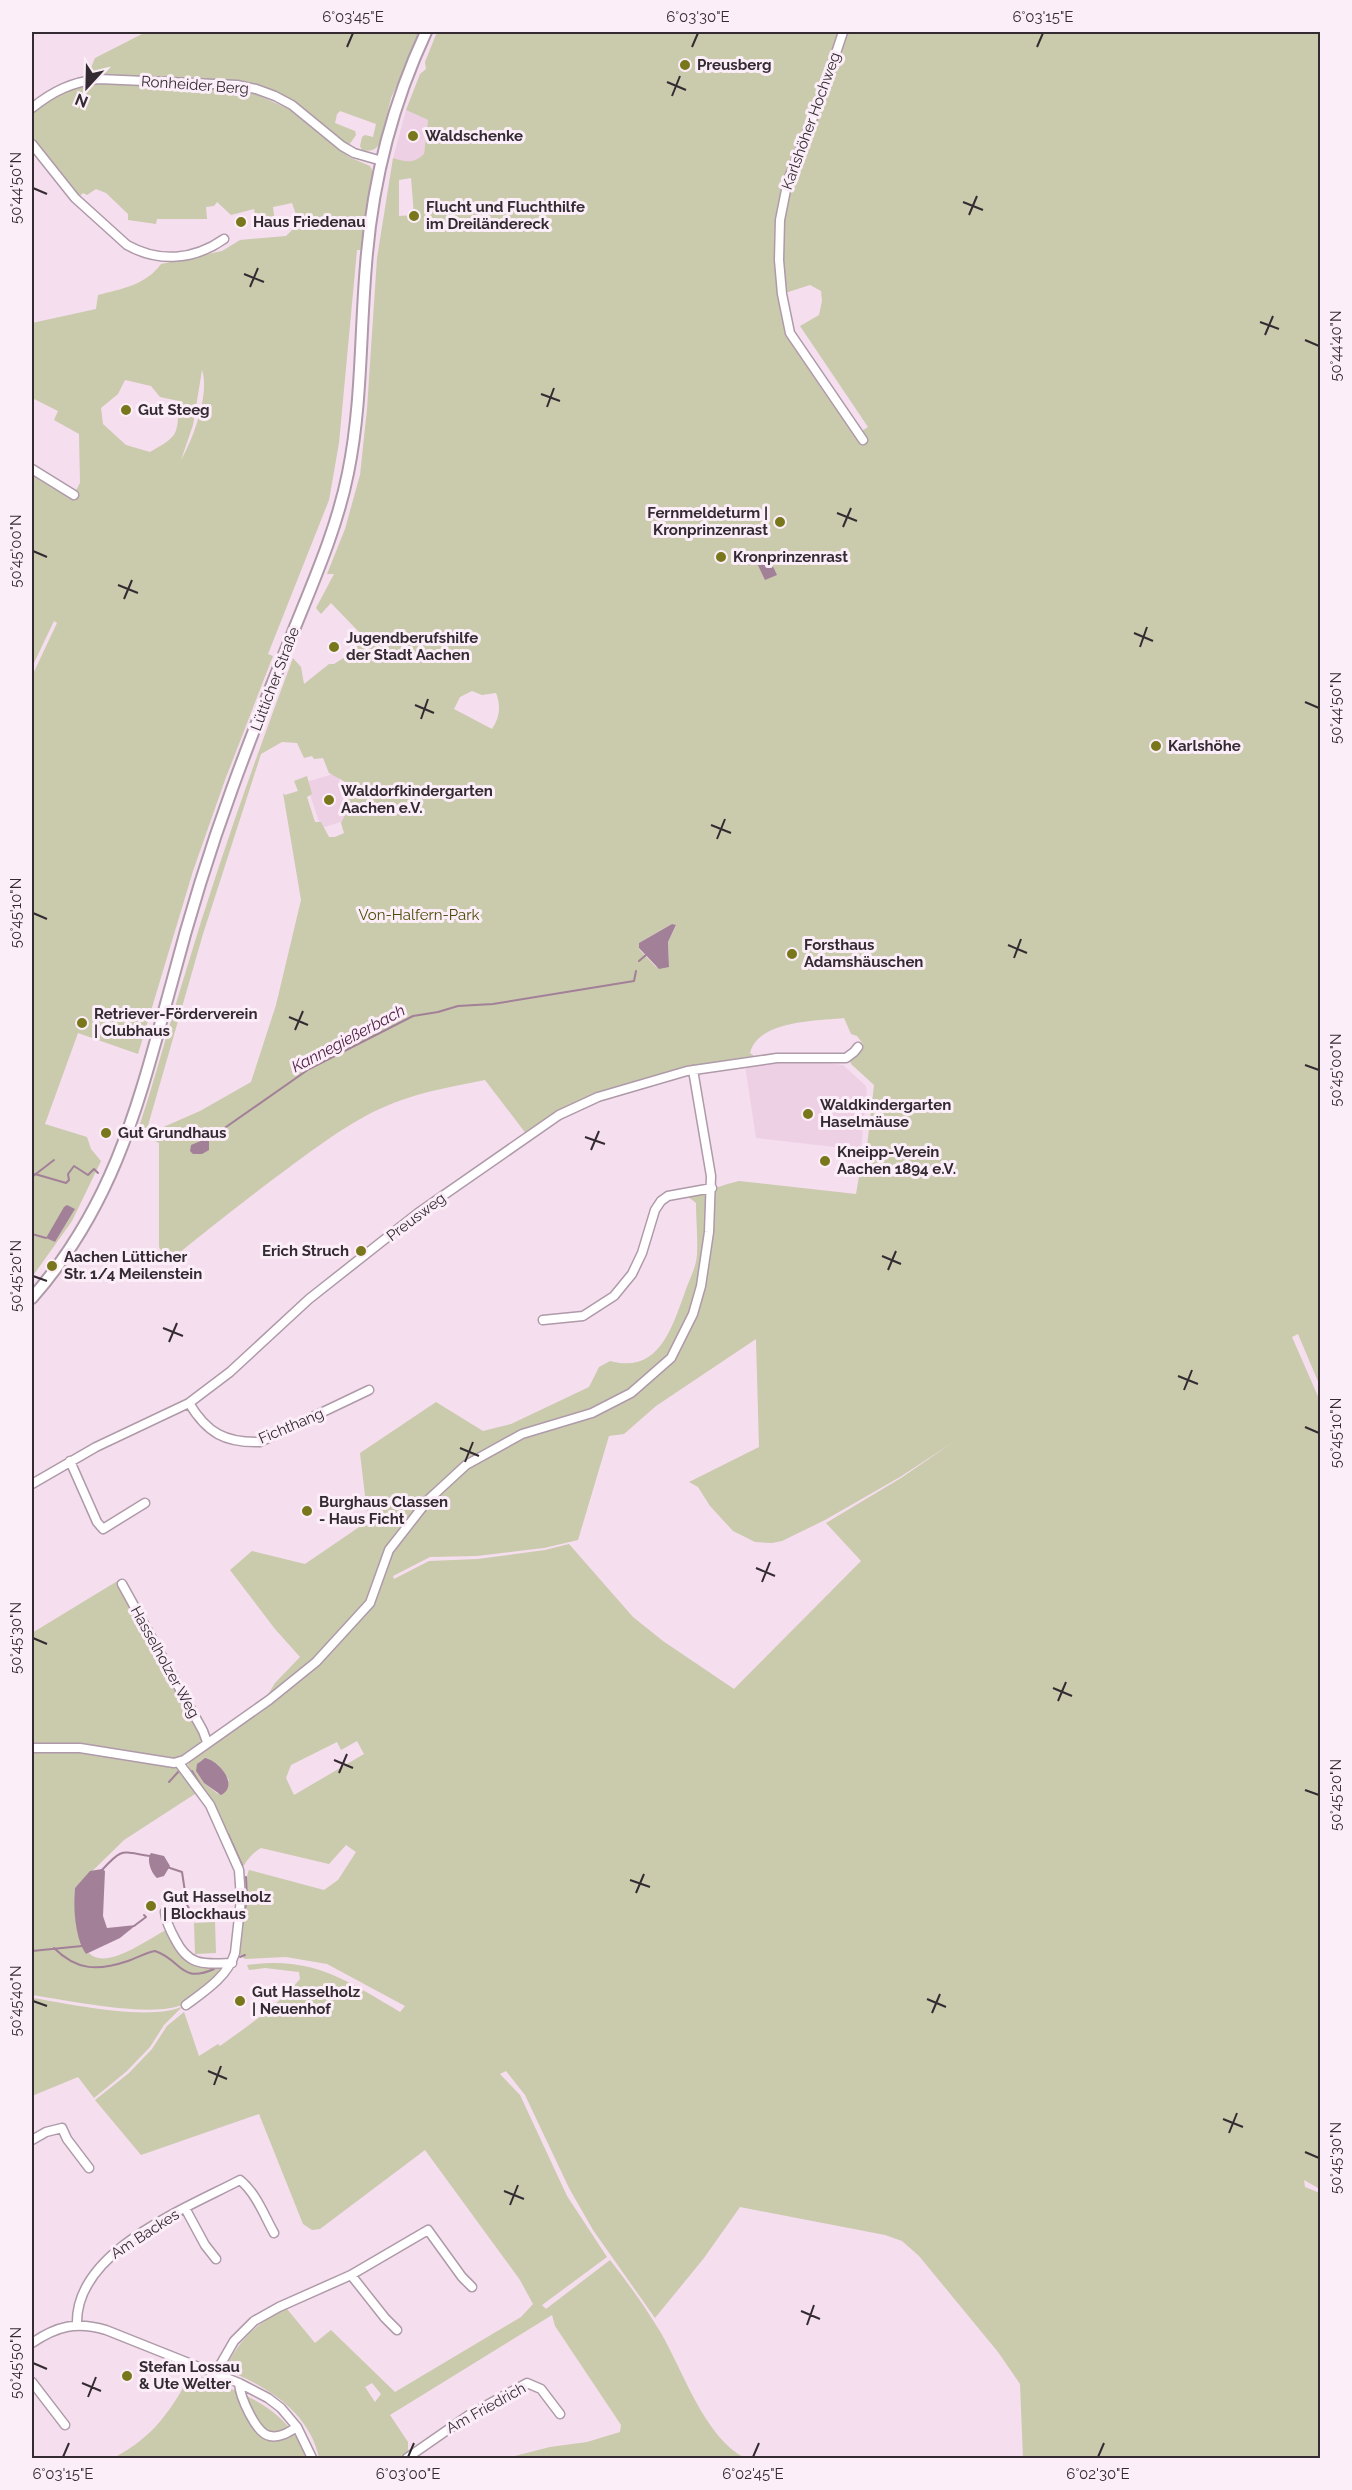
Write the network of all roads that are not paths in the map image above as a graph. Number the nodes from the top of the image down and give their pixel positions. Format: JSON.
{"nodes":[{"id":1,"x":426,"y":32,"type":"edge"},
{"id":2,"x":843,"y":32,"type":"edge"},
{"id":3,"x":32,"y":108,"type":"edge"},
{"id":4,"x":32,"y":144,"type":"edge"},
{"id":5,"x":382,"y":161,"type":"junction"},
{"id":6,"x":224,"y":239,"type":"dead end"},
{"id":7,"x":863,"y":440,"type":"dead end"},
{"id":8,"x":32,"y":469,"type":"edge"},
{"id":9,"x":74,"y":495,"type":"dead end"},
{"id":10,"x":858,"y":1047,"type":"dead end"},
{"id":11,"x":693,"y":1070,"type":"junction"},
{"id":12,"x":711,"y":1188,"type":"junction"},
{"id":13,"x":32,"y":1298,"type":"edge"},
{"id":14,"x":543,"y":1320,"type":"dead end"},
{"id":15,"x":369,"y":1390,"type":"dead end"},
{"id":16,"x":189,"y":1403,"type":"junction"},
{"id":17,"x":70,"y":1461,"type":"junction"},
{"id":18,"x":32,"y":1484,"type":"edge"},
{"id":19,"x":145,"y":1503,"type":"dead end"},
{"id":20,"x":122,"y":1584,"type":"dead end"},
{"id":21,"x":207,"y":1742,"type":"junction"},
{"id":22,"x":32,"y":1748,"type":"edge"},
{"id":23,"x":179,"y":1762,"type":"junction"},
{"id":24,"x":165,"y":1912,"type":"dead end"},
{"id":25,"x":232,"y":1963,"type":"junction"},
{"id":26,"x":186,"y":2005,"type":"dead end"},
{"id":27,"x":32,"y":2140,"type":"edge"},
{"id":28,"x":89,"y":2168,"type":"dead end"},
{"id":29,"x":185,"y":2208,"type":"junction"},
{"id":30,"x":274,"y":2233,"type":"dead end"},
{"id":31,"x":216,"y":2259,"type":"dead end"},
{"id":32,"x":351,"y":2275,"type":"junction"},
{"id":33,"x":472,"y":2287,"type":"dead end"},
{"id":34,"x":77,"y":2324,"type":"junction"},
{"id":35,"x":398,"y":2330,"type":"dead end"},
{"id":36,"x":32,"y":2343,"type":"edge"},
{"id":37,"x":215,"y":2374,"type":"junction"},
{"id":38,"x":32,"y":2382,"type":"edge"},
{"id":39,"x":239,"y":2383,"type":"junction"},
{"id":40,"x":560,"y":2414,"type":"dead end"},
{"id":41,"x":65,"y":2425,"type":"dead end"},
{"id":42,"x":297,"y":2427,"type":"junction"},
{"id":43,"x":312,"y":2458,"type":"edge"},
{"id":44,"x":407,"y":2458,"type":"edge"}],
"edges":[{"from":1,"to":5,"type":"main road","name":"Lütticher Straße"},
{"from":2,"to":7,"type":"street","name":"Karlshöher Hochweg"},
{"from":3,"to":5,"type":"street","name":"Ronheider Berg"},
{"from":4,"to":6,"type":"street"},
{"from":5,"to":13,"type":"main road","name":"Lütticher Straße"},
{"from":8,"to":9,"type":"street"},
{"from":10,"to":11,"type":"street","name":"Preusweg"},
{"from":11,"to":12,"type":"street"},
{"from":11,"to":16,"type":"street","name":"Preusweg"},
{"from":12,"to":14,"type":"street"},
{"from":12,"to":21,"type":"street"},
{"from":15,"to":16,"type":"street","name":"Fichthang"},
{"from":16,"to":17,"type":"street","name":"Preusweg"},
{"from":17,"to":18,"type":"street","name":"Preusweg"},
{"from":17,"to":19,"type":"street"},
{"from":20,"to":21,"type":"street","name":"Hasselholzer Weg"},
{"from":21,"to":23,"type":"street"},
{"from":22,"to":23,"type":"street"},
{"from":23,"to":25,"type":"street"},
{"from":24,"to":25,"type":"street"},
{"from":25,"to":26,"type":"street"},
{"from":27,"to":28,"type":"street"},
{"from":29,"to":30,"type":"street","name":"Am Backes"},
{"from":29,"to":31,"type":"street","name":"Am Backes"},
{"from":29,"to":34,"type":"street","name":"Am Backes"},
{"from":32,"to":33,"type":"street"},
{"from":32,"to":35,"type":"street"},
{"from":32,"to":37,"type":"street"},
{"from":34,"to":36,"type":"street"},
{"from":34,"to":37,"type":"street"},
{"from":37,"to":39,"type":"street"},
{"from":38,"to":41,"type":"street"},
{"from":39,"to":42,"type":"street"},
{"from":39,"to":42,"type":"street"},
{"from":40,"to":44,"type":"street","name":"Am Friedrich"},
{"from":42,"to":43,"type":"street"}]}
